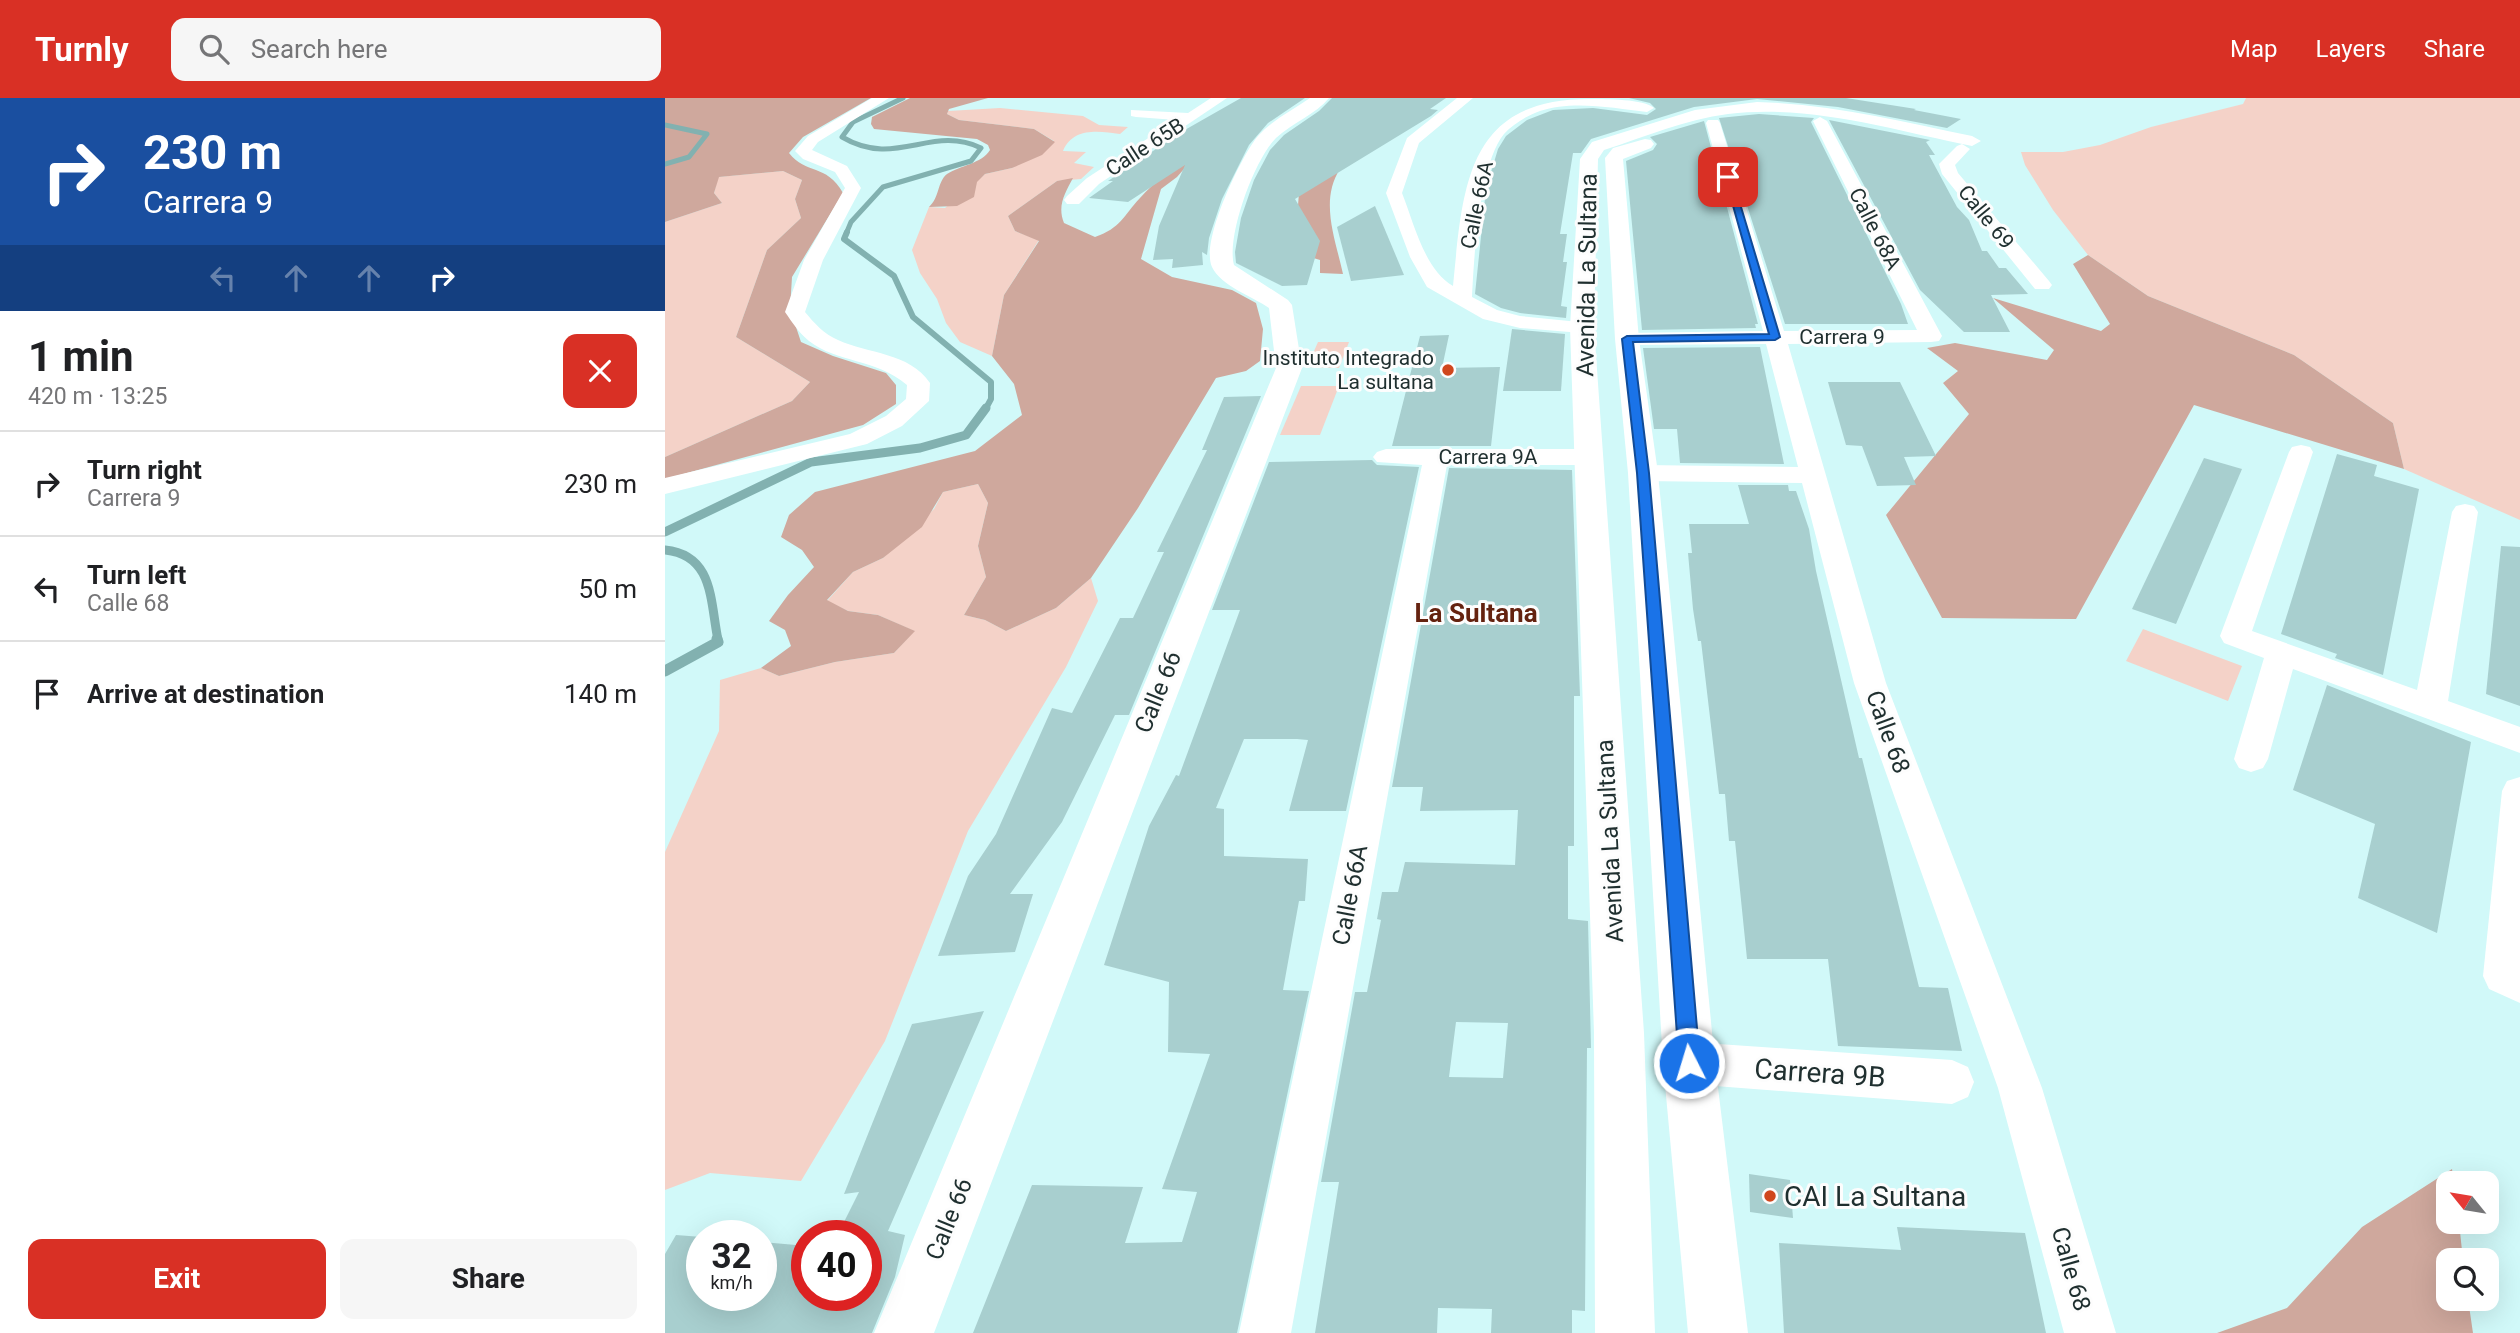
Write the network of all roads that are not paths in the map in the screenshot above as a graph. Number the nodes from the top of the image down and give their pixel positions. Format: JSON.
{"nodes":[{"id":1,"x":882,"y":98,"type":"edge"},
{"id":2,"x":1163,"y":98,"type":"edge"},
{"id":3,"x":1220,"y":98,"type":"edge"},
{"id":4,"x":1321,"y":98,"type":"edge"},
{"id":5,"x":1467,"y":98,"type":"edge"},
{"id":6,"x":1664,"y":98,"type":"edge"},
{"id":7,"x":1647,"y":108,"type":"junction"},
{"id":8,"x":1190,"y":117,"type":"junction"},
{"id":9,"x":1820,"y":121,"type":"junction"},
{"id":10,"x":1713,"y":123,"type":"junction"},
{"id":11,"x":1609,"y":149,"type":"junction"},
{"id":12,"x":1962,"y":149,"type":"junction"},
{"id":13,"x":1073,"y":200,"type":"dead end"},
{"id":14,"x":2042,"y":285,"type":"dead end"},
{"id":15,"x":1462,"y":300,"type":"junction"},
{"id":16,"x":1582,"y":327,"type":"junction"},
{"id":17,"x":1931,"y":336,"type":"joint"},
{"id":18,"x":1775,"y":337,"type":"junction"},
{"id":19,"x":1627,"y":339,"type":"junction"},
{"id":20,"x":2301,"y":452,"type":"dead end"},
{"id":21,"x":1386,"y":457,"type":"dead end"},
{"id":22,"x":1436,"y":457,"type":"junction"},
{"id":23,"x":1590,"y":457,"type":"junction"},
{"id":24,"x":1643,"y":473,"type":"junction"},
{"id":25,"x":1813,"y":475,"type":"junction"},
{"id":26,"x":665,"y":486,"type":"edge"},
{"id":27,"x":2465,"y":512,"type":"dead end"},
{"id":28,"x":2281,"y":652,"type":"junction"},
{"id":29,"x":2430,"y":708,"type":"junction"},
{"id":30,"x":2520,"y":740,"type":"edge"},
{"id":31,"x":2251,"y":759,"type":"dead end"},
{"id":32,"x":2520,"y":791,"type":"edge"},
{"id":33,"x":2520,"y":984,"type":"edge"},
{"id":34,"x":1689,"y":1063,"type":"junction"},
{"id":35,"x":1952,"y":1082,"type":"dead end"},
{"id":36,"x":904,"y":1333,"type":"edge"},
{"id":37,"x":1265,"y":1333,"type":"edge"},
{"id":38,"x":1625,"y":1333,"type":"edge"},
{"id":39,"x":1718,"y":1333,"type":"edge"},
{"id":40,"x":2090,"y":1333,"type":"edge"}],
"edges":[{"from":1,"to":26,"type":"street"},
{"from":2,"to":8,"type":"street"},
{"from":3,"to":8,"type":"street","name":"Calle 65B"},
{"from":4,"to":36,"type":"street","name":"Calle 66"},
{"from":5,"to":15,"type":"street"},
{"from":6,"to":7,"type":"street"},
{"from":7,"to":11,"type":"street"},
{"from":7,"to":15,"type":"street","name":"Calle 66A"},
{"from":8,"to":13,"type":"street","name":"Calle 65B"},
{"from":9,"to":10,"type":"street","name":"Avenida La Sultana"},
{"from":9,"to":12,"type":"street","name":"Avenida La Sultana"},
{"from":9,"to":17,"type":"street","name":"Calle 68A"},
{"from":10,"to":11,"type":"street","name":"Avenida La Sultana"},
{"from":10,"to":18,"type":"street","name":"Calle 68"},
{"from":11,"to":12,"type":"street","name":"Avenida La Sultana"},
{"from":11,"to":16,"type":"street","name":"Avenida La Sultana"},
{"from":11,"to":19,"type":"street","name":"Avenida La Sultana"},
{"from":12,"to":14,"type":"street","name":"Calle 69"},
{"from":15,"to":16,"type":"street"},
{"from":16,"to":23,"type":"street","name":"Avenida La Sultana"},
{"from":17,"to":18,"type":"street","name":"Carrera 9"},
{"from":18,"to":19,"type":"street","name":"Carrera 9"},
{"from":18,"to":25,"type":"street","name":"Calle 68"},
{"from":19,"to":24,"type":"street","name":"Avenida La Sultana"},
{"from":20,"to":28,"type":"street"},
{"from":21,"to":22,"type":"street","name":"Carrera 9A"},
{"from":22,"to":23,"type":"street","name":"Carrera 9A"},
{"from":22,"to":37,"type":"street","name":"Calle 66A"},
{"from":23,"to":38,"type":"street","name":"Avenida La Sultana"},
{"from":24,"to":25,"type":"street"},
{"from":24,"to":34,"type":"street","name":"Avenida La Sultana"},
{"from":25,"to":40,"type":"street","name":"Calle 68"},
{"from":27,"to":29,"type":"street"},
{"from":28,"to":29,"type":"street"},
{"from":28,"to":31,"type":"street"},
{"from":29,"to":30,"type":"street"},
{"from":32,"to":33,"type":"street"},
{"from":34,"to":35,"type":"street","name":"Carrera 9B"},
{"from":34,"to":39,"type":"street","name":"Avenida La Sultana"}]}
